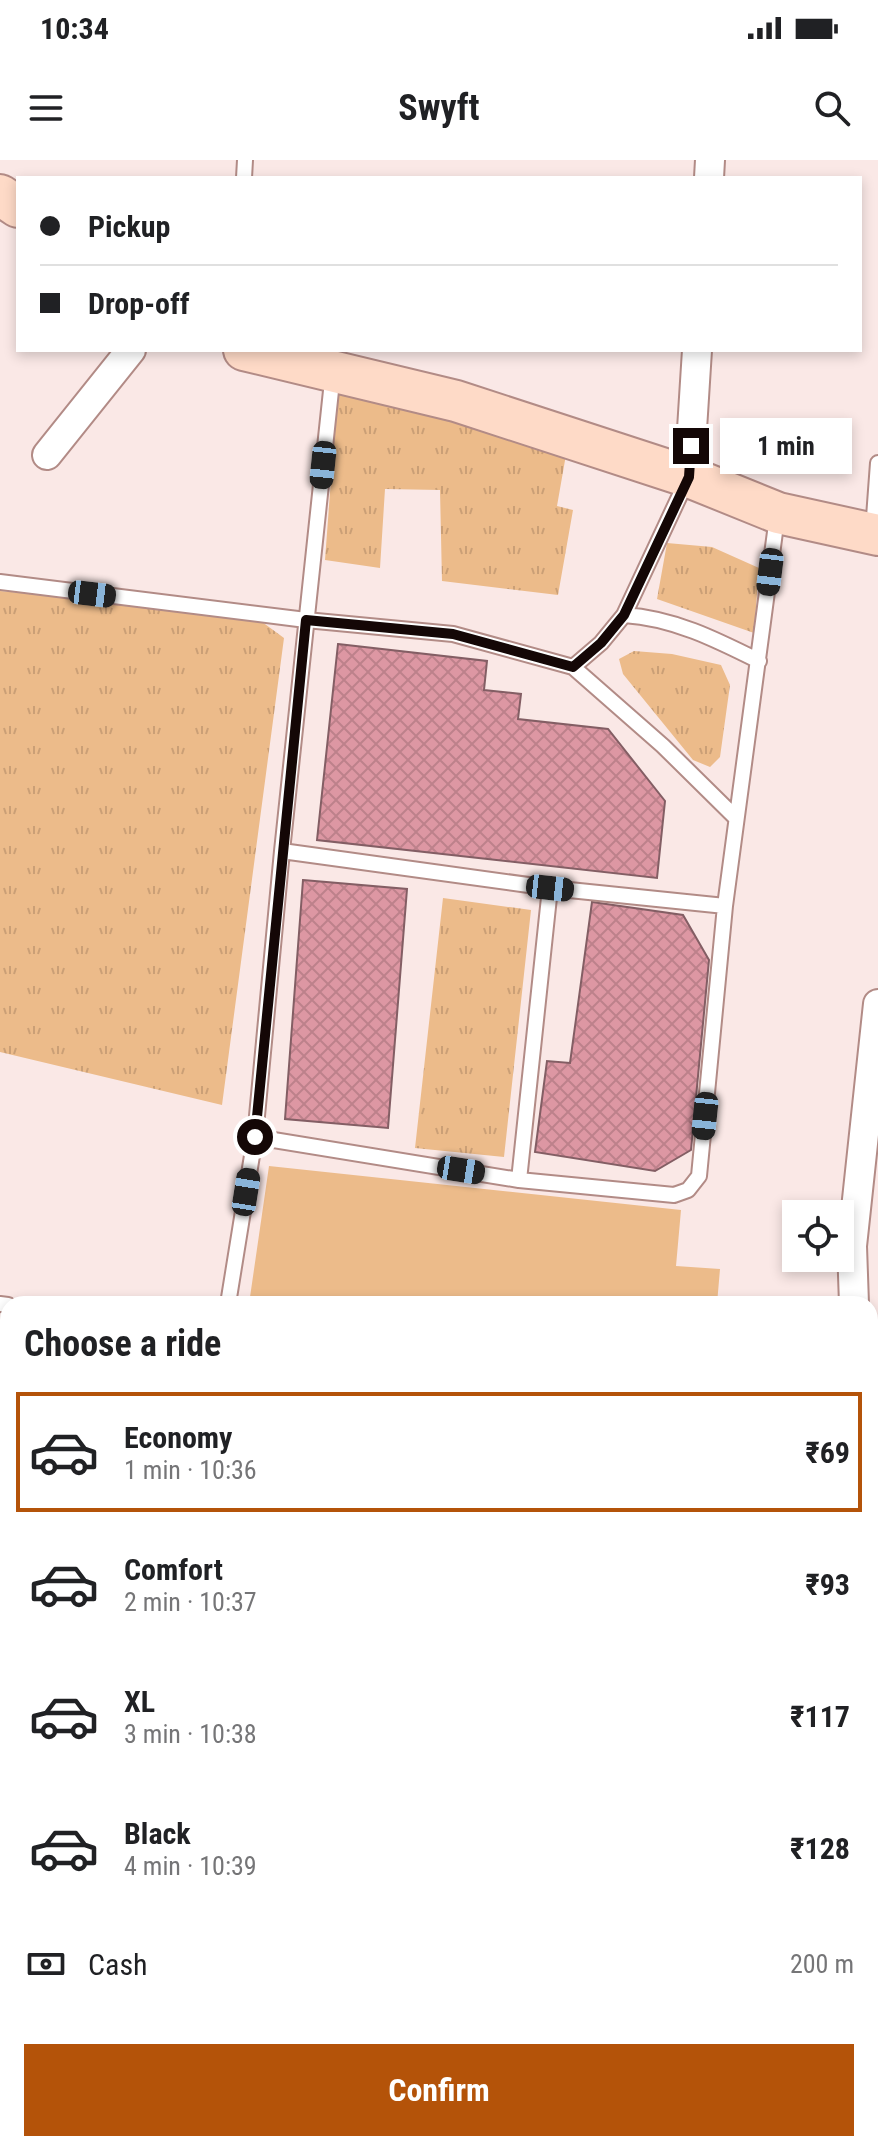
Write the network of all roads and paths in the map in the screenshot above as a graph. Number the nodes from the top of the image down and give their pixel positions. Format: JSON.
{"nodes":[{"id":1,"x":129,"y":352,"type":"edge"},
{"id":2,"x":252,"y":352,"type":"edge"},
{"id":3,"x":697,"y":352,"type":"edge"},
{"id":4,"x":333,"y":372,"type":"junction"},
{"id":5,"x":47,"y":455,"type":"dead end"},
{"id":6,"x":878,"y":463,"type":"edge"},
{"id":7,"x":689,"y":477,"type":"junction"},
{"id":8,"x":778,"y":513,"type":"junction"},
{"id":9,"x":876,"y":534,"type":"edge"},
{"id":10,"x":0,"y":582,"type":"edge"},
{"id":11,"x":624,"y":615,"type":"junction"},
{"id":12,"x":306,"y":620,"type":"junction"},
{"id":13,"x":759,"y":661,"type":"junction"},
{"id":14,"x":573,"y":667,"type":"junction"},
{"id":15,"x":736,"y":818,"type":"junction"},
{"id":16,"x":282,"y":851,"type":"junction"},
{"id":17,"x":550,"y":888,"type":"junction"},
{"id":18,"x":725,"y":906,"type":"junction"},
{"id":19,"x":878,"y":1004,"type":"edge"},
{"id":20,"x":255,"y":1137,"type":"junction"},
{"id":21,"x":519,"y":1180,"type":"junction"},
{"id":22,"x":229,"y":1296,"type":"edge"},
{"id":23,"x":854,"y":1296,"type":"edge"}],
"edges":[{"from":1,"to":5,"type":"street"},
{"from":2,"to":4,"type":"main road"},
{"from":3,"to":7,"type":"street"},
{"from":4,"to":7,"type":"main road"},
{"from":4,"to":12,"type":"lane"},
{"from":6,"to":9,"type":"lane"},
{"from":7,"to":8,"type":"main road"},
{"from":7,"to":11,"type":"lane"},
{"from":8,"to":9,"type":"main road"},
{"from":8,"to":13,"type":"lane"},
{"from":10,"to":12,"type":"lane"},
{"from":11,"to":13,"type":"lane"},
{"from":11,"to":14,"type":"lane"},
{"from":12,"to":14,"type":"lane"},
{"from":12,"to":16,"type":"lane"},
{"from":13,"to":15,"type":"lane"},
{"from":14,"to":15,"type":"lane"},
{"from":15,"to":18,"type":"lane"},
{"from":16,"to":17,"type":"lane"},
{"from":16,"to":20,"type":"lane"},
{"from":17,"to":18,"type":"lane"},
{"from":17,"to":21,"type":"lane"},
{"from":18,"to":21,"type":"lane"},
{"from":19,"to":23,"type":"street"},
{"from":20,"to":21,"type":"lane"},
{"from":20,"to":22,"type":"lane"}]}
